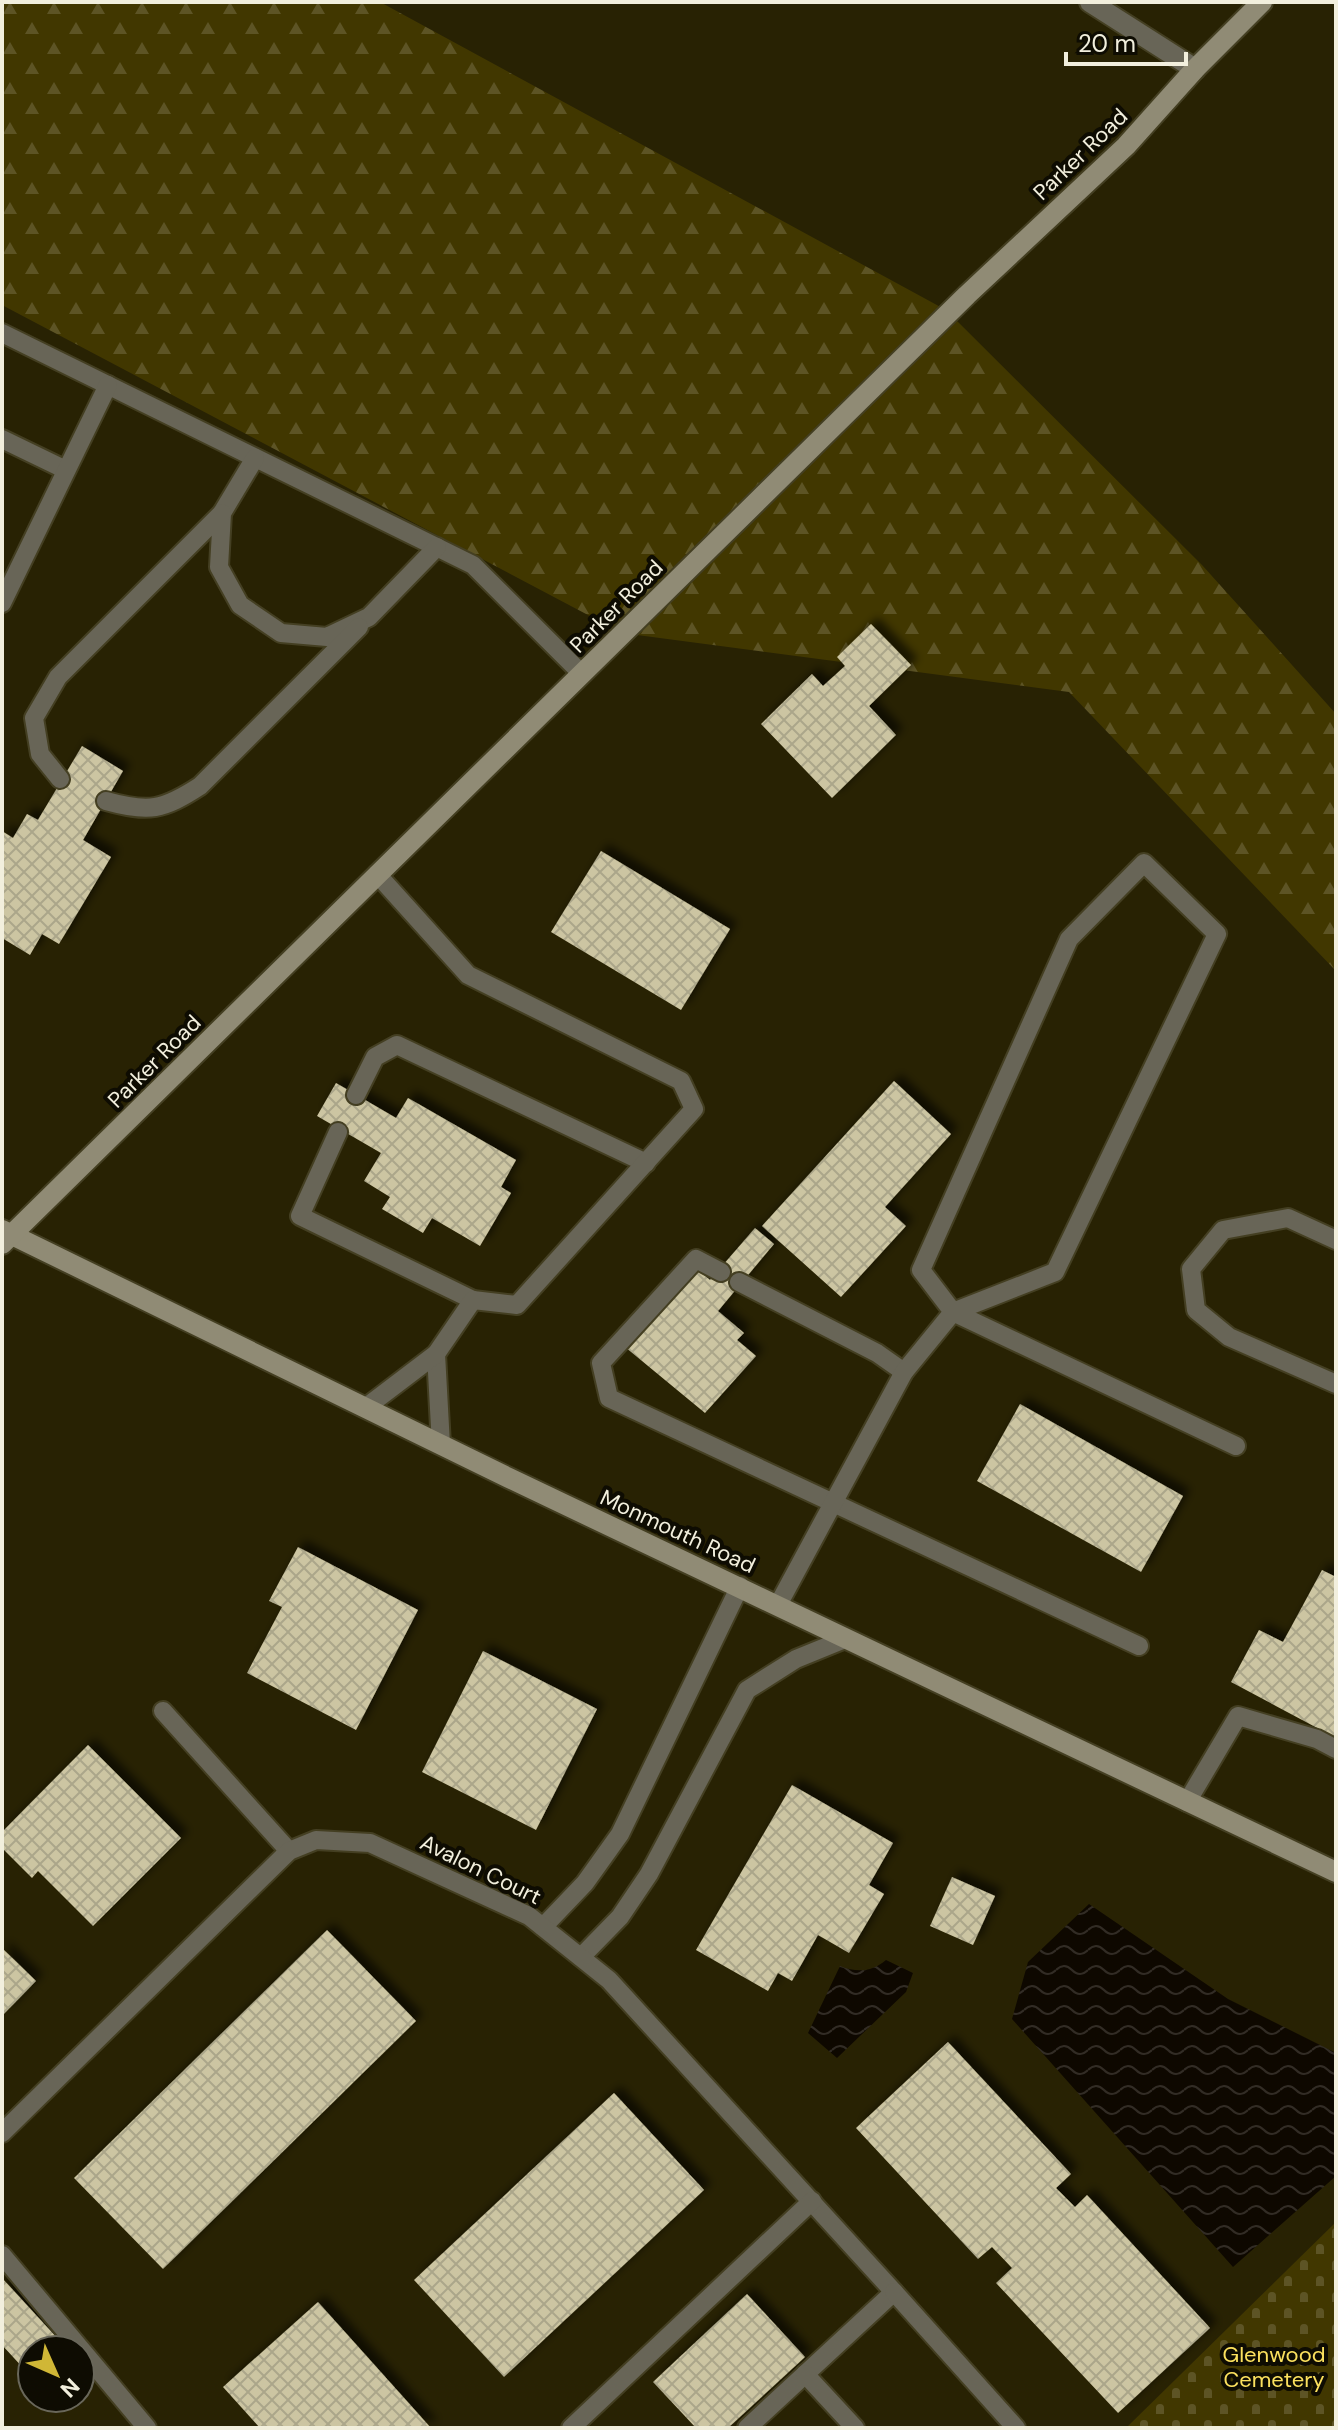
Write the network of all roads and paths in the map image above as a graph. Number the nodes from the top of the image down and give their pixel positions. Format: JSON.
{"nodes":[{"id":1,"x":1090,"y":2,"type":"edge"},
{"id":2,"x":1262,"y":2,"type":"edge"},
{"id":3,"x":1195,"y":69,"type":"junction"},
{"id":4,"x":2,"y":333,"type":"edge"},
{"id":5,"x":108,"y":385,"type":"junction"},
{"id":6,"x":2,"y":439,"type":"edge"},
{"id":7,"x":255,"y":458,"type":"junction"},
{"id":8,"x":66,"y":470,"type":"junction"},
{"id":9,"x":222,"y":513,"type":"junction"},
{"id":10,"x":437,"y":547,"type":"junction"},
{"id":11,"x":10,"y":565,"type":"edge"},
{"id":12,"x":2,"y":603,"type":"edge"},
{"id":13,"x":369,"y":617,"type":"junction"},
{"id":14,"x":582,"y":674,"type":"junction"},
{"id":15,"x":60,"y":779,"type":"dead end"},
{"id":16,"x":106,"y":801,"type":"dead end"},
{"id":17,"x":377,"y":874,"type":"junction"},
{"id":18,"x":356,"y":1095,"type":"dead end"},
{"id":19,"x":338,"y":1132,"type":"dead end"},
{"id":20,"x":646,"y":1163,"type":"junction"},
{"id":21,"x":5,"y":1236,"type":"edge"},
{"id":22,"x":1336,"y":1240,"type":"edge"},
{"id":23,"x":721,"y":1272,"type":"dead end"},
{"id":24,"x":739,"y":1282,"type":"dead end"},
{"id":25,"x":473,"y":1300,"type":"junction"},
{"id":26,"x":953,"y":1312,"type":"junction"},
{"id":27,"x":436,"y":1354,"type":"junction"},
{"id":28,"x":904,"y":1372,"type":"junction"},
{"id":29,"x":1336,"y":1384,"type":"edge"},
{"id":30,"x":365,"y":1408,"type":"junction"},
{"id":31,"x":441,"y":1445,"type":"junction"},
{"id":32,"x":1236,"y":1446,"type":"dead end"},
{"id":33,"x":833,"y":1504,"type":"junction"},
{"id":34,"x":740,"y":1586,"type":"junction"},
{"id":35,"x":778,"y":1605,"type":"junction"},
{"id":36,"x":845,"y":1639,"type":"junction"},
{"id":37,"x":1139,"y":1646,"type":"dead end"},
{"id":38,"x":163,"y":1711,"type":"dead end"},
{"id":39,"x":1336,"y":1749,"type":"edge"},
{"id":40,"x":1187,"y":1802,"type":"junction"},
{"id":41,"x":289,"y":1851,"type":"junction"},
{"id":42,"x":1336,"y":1872,"type":"edge"},
{"id":43,"x":543,"y":1927,"type":"junction"},
{"id":44,"x":581,"y":1957,"type":"junction"},
{"id":45,"x":2,"y":2133,"type":"edge"},
{"id":46,"x":812,"y":2201,"type":"junction"},
{"id":47,"x":2,"y":2255,"type":"edge"},
{"id":48,"x":894,"y":2292,"type":"junction"},
{"id":49,"x":805,"y":2374,"type":"junction"},
{"id":50,"x":147,"y":2428,"type":"edge"},
{"id":51,"x":571,"y":2428,"type":"edge"},
{"id":52,"x":747,"y":2428,"type":"edge"},
{"id":53,"x":855,"y":2428,"type":"edge"},
{"id":54,"x":1016,"y":2428,"type":"edge"}],
"edges":[{"from":1,"to":3,"type":"street"},
{"from":2,"to":3,"type":"street","name":"Parker Road"},
{"from":3,"to":14,"type":"street","name":"Parker Road"},
{"from":4,"to":5,"type":"lane"},
{"from":5,"to":7,"type":"lane"},
{"from":5,"to":8,"type":"lane"},
{"from":6,"to":8,"type":"lane"},
{"from":7,"to":9,"type":"lane"},
{"from":7,"to":10,"type":"lane"},
{"from":8,"to":11,"type":"lane"},
{"from":9,"to":13,"type":"lane"},
{"from":9,"to":15,"type":"lane"},
{"from":10,"to":13,"type":"lane"},
{"from":10,"to":14,"type":"lane"},
{"from":11,"to":12,"type":"lane"},
{"from":13,"to":16,"type":"lane"},
{"from":14,"to":17,"type":"street","name":"Parker Road"},
{"from":17,"to":20,"type":"lane"},
{"from":17,"to":21,"type":"street","name":"Parker Road"},
{"from":18,"to":20,"type":"lane"},
{"from":19,"to":25,"type":"lane"},
{"from":20,"to":25,"type":"lane"},
{"from":21,"to":30,"type":"street","name":"Monmouth Road"},
{"from":22,"to":29,"type":"lane"},
{"from":23,"to":33,"type":"lane"},
{"from":24,"to":28,"type":"lane"},
{"from":25,"to":27,"type":"lane"},
{"from":26,"to":26,"type":"lane"},
{"from":26,"to":28,"type":"lane"},
{"from":26,"to":32,"type":"lane"},
{"from":27,"to":30,"type":"lane"},
{"from":27,"to":31,"type":"lane"},
{"from":28,"to":33,"type":"lane"},
{"from":30,"to":31,"type":"street","name":"Monmouth Road"},
{"from":31,"to":34,"type":"street","name":"Monmouth Road"},
{"from":33,"to":35,"type":"lane"},
{"from":33,"to":37,"type":"lane"},
{"from":34,"to":35,"type":"street","name":"Monmouth Road"},
{"from":34,"to":43,"type":"lane"},
{"from":35,"to":36,"type":"street","name":"Monmouth Road"},
{"from":36,"to":40,"type":"street","name":"Monmouth Road"},
{"from":36,"to":44,"type":"lane"},
{"from":38,"to":41,"type":"lane"},
{"from":39,"to":40,"type":"lane"},
{"from":40,"to":42,"type":"street","name":"Monmouth Road"},
{"from":41,"to":43,"type":"lane","name":"Avalon Court"},
{"from":41,"to":45,"type":"lane","name":"Avalon Court"},
{"from":43,"to":44,"type":"lane","name":"Avalon Court"},
{"from":44,"to":46,"type":"lane","name":"Avalon Court"},
{"from":46,"to":48,"type":"lane","name":"Avalon Court"},
{"from":46,"to":51,"type":"lane"},
{"from":47,"to":50,"type":"lane"},
{"from":48,"to":49,"type":"lane"},
{"from":48,"to":54,"type":"lane","name":"Avalon Court"},
{"from":49,"to":52,"type":"lane"},
{"from":49,"to":53,"type":"lane"}]}
